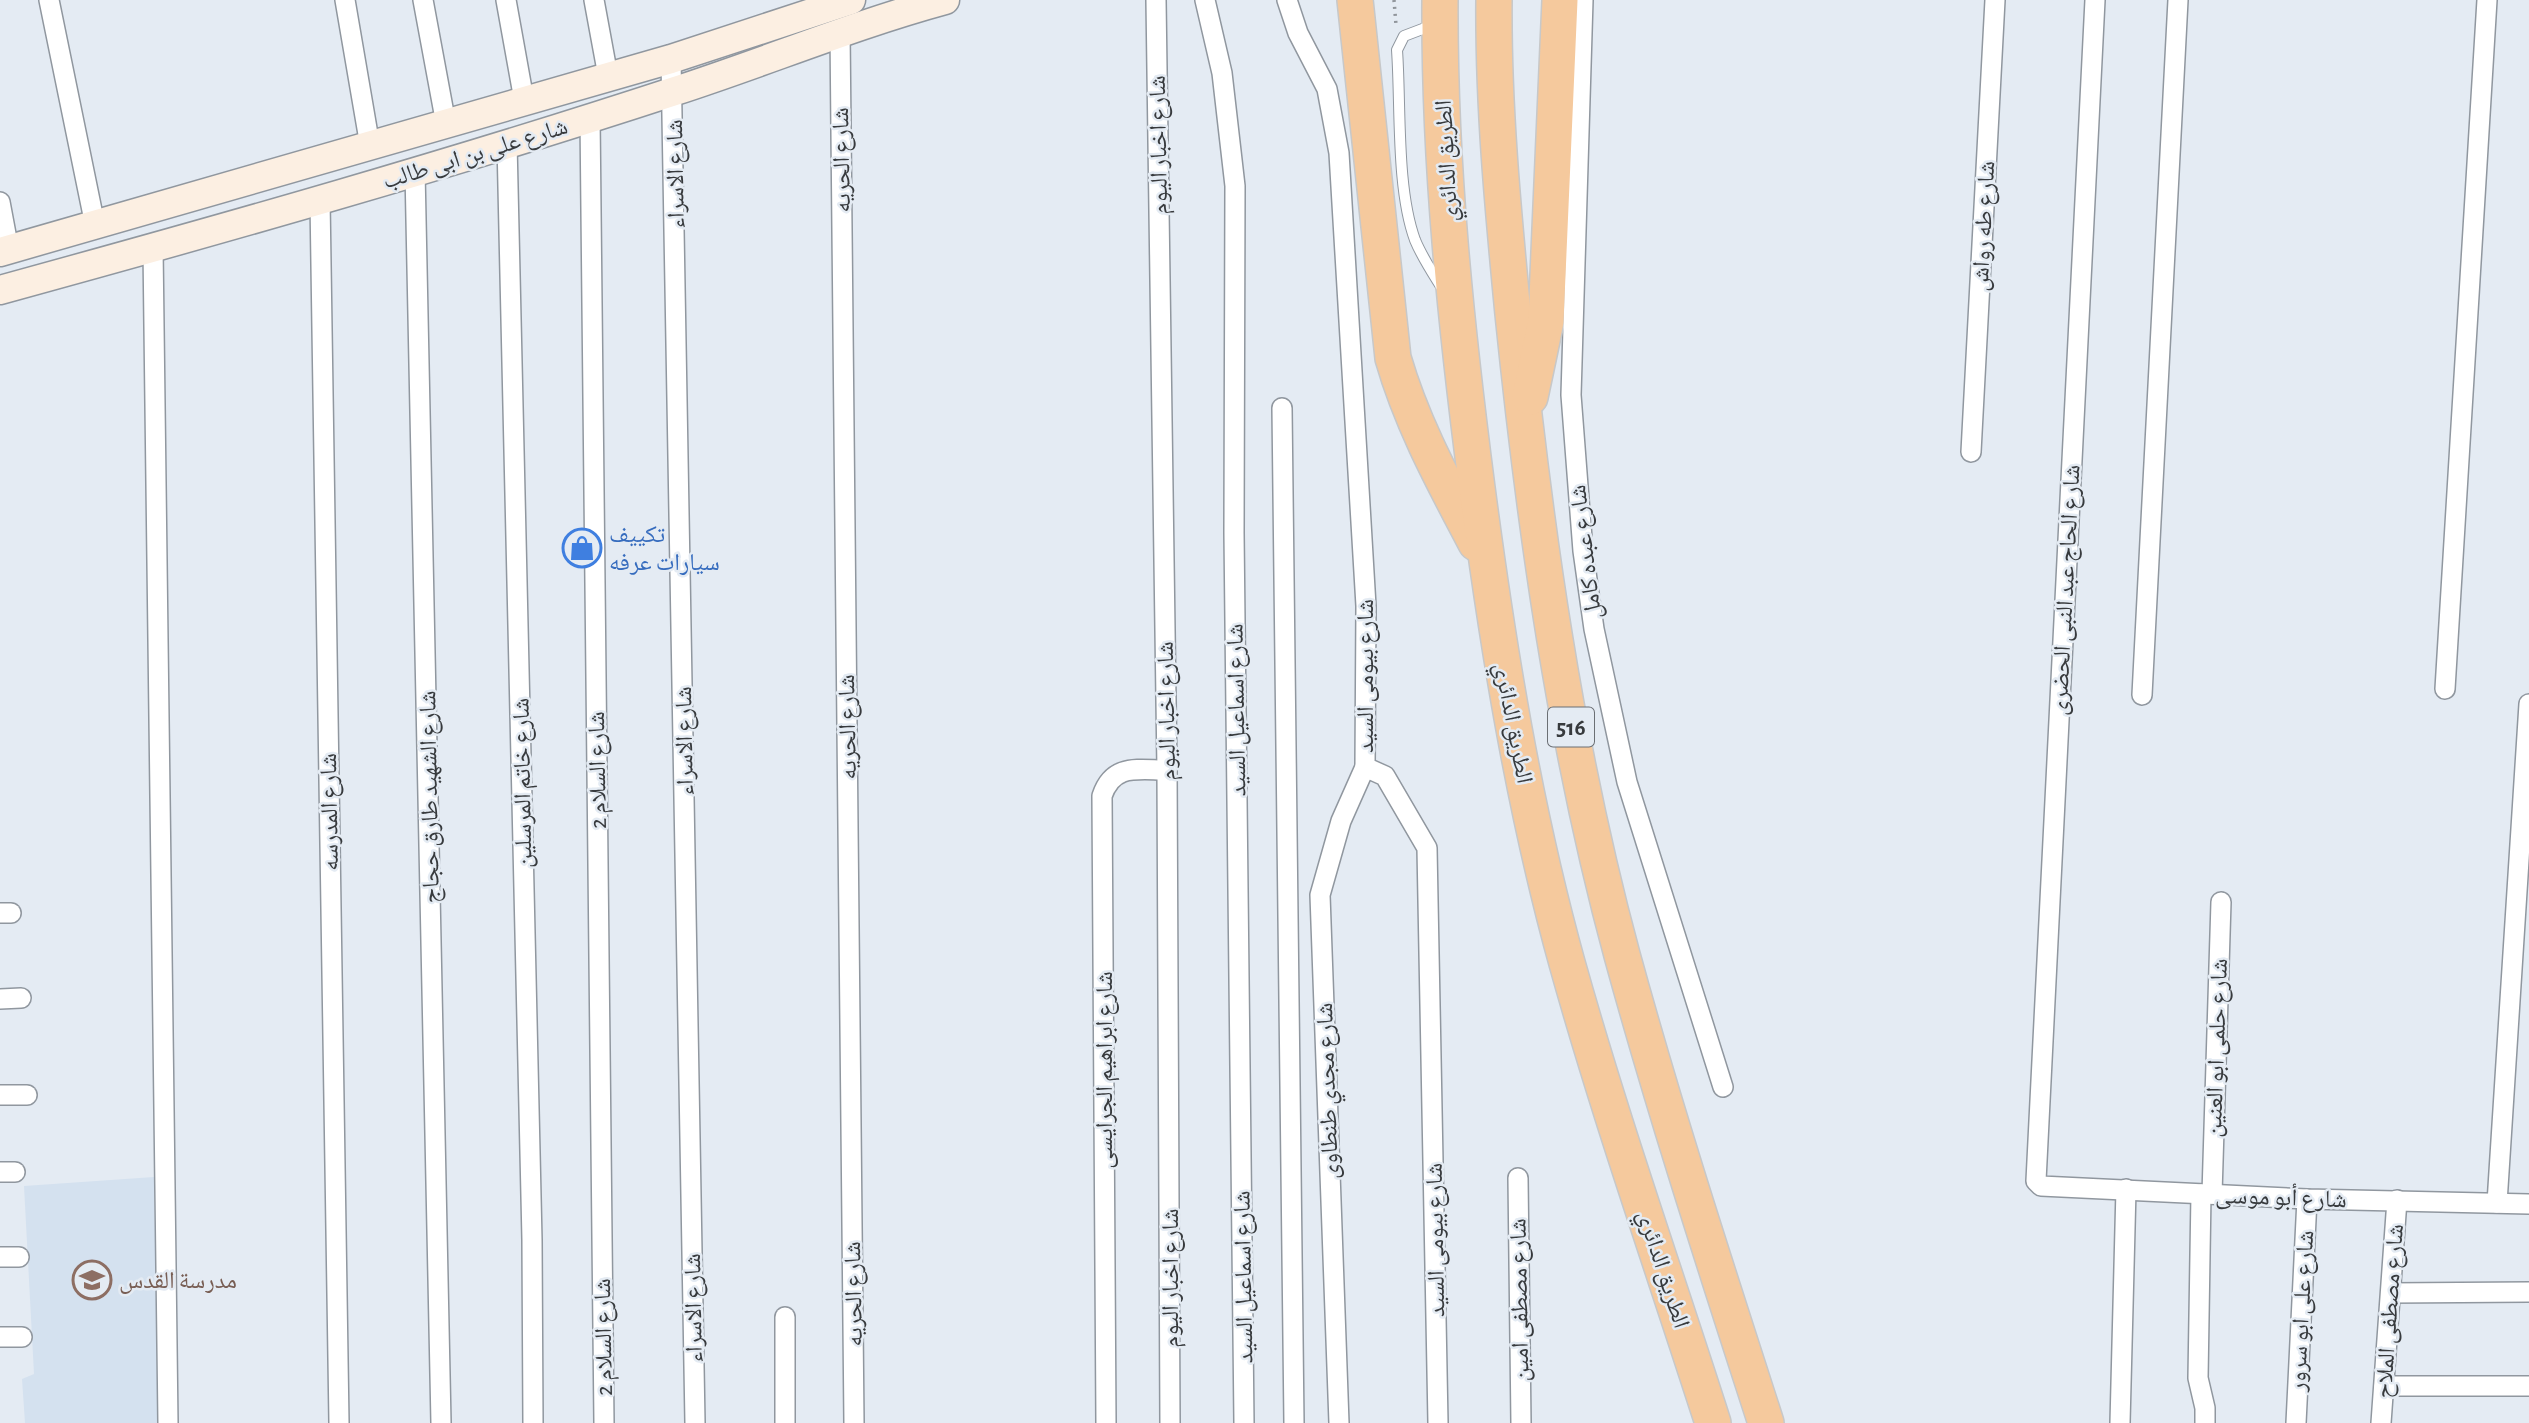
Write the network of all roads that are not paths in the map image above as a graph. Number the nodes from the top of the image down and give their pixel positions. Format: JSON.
{"nodes":[{"id":1,"x":49,"y":0,"type":"edge"},
{"id":2,"x":345,"y":0,"type":"edge"},
{"id":3,"x":423,"y":0,"type":"edge"},
{"id":4,"x":506,"y":0,"type":"edge"},
{"id":5,"x":594,"y":0,"type":"edge"},
{"id":6,"x":851,"y":0,"type":"edge"},
{"id":7,"x":945,"y":0,"type":"edge"},
{"id":8,"x":1156,"y":0,"type":"edge"},
{"id":9,"x":1205,"y":0,"type":"edge"},
{"id":10,"x":1287,"y":0,"type":"edge"},
{"id":11,"x":1355,"y":0,"type":"edge"},
{"id":12,"x":1560,"y":0,"type":"edge"},
{"id":13,"x":1583,"y":0,"type":"edge"},
{"id":14,"x":1995,"y":0,"type":"edge"},
{"id":15,"x":2095,"y":0,"type":"edge"},
{"id":16,"x":2178,"y":0,"type":"edge"},
{"id":17,"x":2487,"y":0,"type":"edge"},
{"id":18,"x":1494,"y":4,"type":"edge"},
{"id":19,"x":1440,"y":11,"type":"edge"},
{"id":20,"x":840,"y":31,"type":"junction"},
{"id":21,"x":671,"y":59,"type":"junction"},
{"id":22,"x":608,"y":76,"type":"junction"},
{"id":23,"x":674,"y":92,"type":"junction"},
{"id":24,"x":524,"y":100,"type":"junction"},
{"id":25,"x":590,"y":117,"type":"junction"},
{"id":26,"x":446,"y":124,"type":"junction"},
{"id":27,"x":507,"y":143,"type":"junction"},
{"id":28,"x":370,"y":146,"type":"junction"},
{"id":29,"x":415,"y":171,"type":"junction"},
{"id":30,"x":320,"y":200,"type":"junction"},
{"id":31,"x":0,"y":202,"type":"edge"},
{"id":32,"x":96,"y":225,"type":"junction"},
{"id":33,"x":153,"y":248,"type":"junction"},
{"id":34,"x":5,"y":251,"type":"edge"},
{"id":35,"x":0,"y":290,"type":"edge"},
{"id":36,"x":1282,"y":408,"type":"dead end"},
{"id":37,"x":1524,"y":421,"type":"junction"},
{"id":38,"x":1971,"y":453,"type":"dead end"},
{"id":39,"x":1487,"y":565,"type":"junction"},
{"id":40,"x":2445,"y":689,"type":"dead end"},
{"id":41,"x":2141,"y":695,"type":"dead end"},
{"id":42,"x":2529,"y":704,"type":"edge"},
{"id":43,"x":1365,"y":767,"type":"junction"},
{"id":44,"x":1167,"y":770,"type":"junction"},
{"id":45,"x":2221,"y":902,"type":"dead end"},
{"id":46,"x":21,"y":998,"type":"dead end"},
{"id":47,"x":0,"y":999,"type":"edge"},
{"id":48,"x":1723,"y":1087,"type":"dead end"},
{"id":49,"x":0,"y":1095,"type":"edge"},
{"id":50,"x":27,"y":1095,"type":"dead end"},
{"id":51,"x":1518,"y":1178,"type":"dead end"},
{"id":52,"x":2036,"y":1181,"type":"joint"},
{"id":53,"x":2126,"y":1189,"type":"junction"},
{"id":54,"x":2206,"y":1194,"type":"junction"},
{"id":55,"x":2307,"y":1199,"type":"junction"},
{"id":56,"x":2397,"y":1200,"type":"junction"},
{"id":57,"x":2497,"y":1203,"type":"junction"},
{"id":58,"x":2529,"y":1204,"type":"edge"},
{"id":59,"x":2390,"y":1293,"type":"junction"},
{"id":60,"x":2529,"y":1293,"type":"edge"},
{"id":61,"x":785,"y":1317,"type":"dead end"},
{"id":62,"x":0,"y":1337,"type":"edge"},
{"id":63,"x":22,"y":1337,"type":"dead end"},
{"id":64,"x":2384,"y":1386,"type":"junction"},
{"id":65,"x":2529,"y":1386,"type":"edge"},
{"id":66,"x":168,"y":1423,"type":"edge"},
{"id":67,"x":339,"y":1423,"type":"edge"},
{"id":68,"x":441,"y":1423,"type":"edge"},
{"id":69,"x":533,"y":1423,"type":"edge"},
{"id":70,"x":604,"y":1423,"type":"edge"},
{"id":71,"x":695,"y":1423,"type":"edge"},
{"id":72,"x":785,"y":1423,"type":"edge"},
{"id":73,"x":854,"y":1423,"type":"edge"},
{"id":74,"x":1106,"y":1423,"type":"edge"},
{"id":75,"x":1170,"y":1423,"type":"edge"},
{"id":76,"x":1244,"y":1423,"type":"edge"},
{"id":77,"x":1294,"y":1423,"type":"edge"},
{"id":78,"x":1339,"y":1423,"type":"edge"},
{"id":79,"x":1438,"y":1423,"type":"edge"},
{"id":80,"x":1521,"y":1423,"type":"edge"},
{"id":81,"x":1713,"y":1423,"type":"edge"},
{"id":82,"x":1766,"y":1423,"type":"edge"},
{"id":83,"x":2120,"y":1423,"type":"edge"},
{"id":84,"x":2205,"y":1423,"type":"edge"},
{"id":85,"x":2296,"y":1423,"type":"edge"},
{"id":86,"x":2382,"y":1423,"type":"edge"}],
"edges":[{"from":1,"to":32,"type":"street"},
{"from":2,"to":28,"type":"street"},
{"from":3,"to":26,"type":"street"},
{"from":4,"to":24,"type":"street"},
{"from":5,"to":22,"type":"street"},
{"from":6,"to":21,"type":"street","name":"شارع على بن ابى طالب"},
{"from":7,"to":20,"type":"street","name":"شارع على بن ابى طالب"},
{"from":8,"to":44,"type":"street","name":"شارع اخبار اليوم"},
{"from":9,"to":76,"type":"street","name":"شارع اسماعيل السيد"},
{"from":10,"to":43,"type":"street","name":"شارع بيومى السيد"},
{"from":11,"to":39,"type":"highway"},
{"from":12,"to":37,"type":"highway"},
{"from":13,"to":48,"type":"street","name":"شارع عبده كامل"},
{"from":14,"to":38,"type":"street","name":"شارع طه رواش"},
{"from":15,"to":52,"type":"street","name":"شارع الحاج عبد النبى الحضرى"},
{"from":16,"to":41,"type":"street"},
{"from":17,"to":40,"type":"street"},
{"from":18,"to":37,"type":"highway","name":"الطريق الدائري","number":"516"},
{"from":19,"to":39,"type":"highway","name":"الطريق الدائري","number":"516"},
{"from":20,"to":23,"type":"street","name":"شارع على بن ابى طالب"},
{"from":20,"to":73,"type":"street","name":"شارع الحريه"},
{"from":21,"to":22,"type":"street","name":"شارع على بن ابى طالب"},
{"from":21,"to":23,"type":"street","name":"شارع الاسراء"},
{"from":22,"to":24,"type":"street","name":"شارع على بن ابى طالب"},
{"from":23,"to":25,"type":"street","name":"شارع على بن ابى طالب"},
{"from":23,"to":71,"type":"street","name":"شارع الاسراء"},
{"from":24,"to":26,"type":"street","name":"شارع على بن ابى طالب"},
{"from":25,"to":27,"type":"street","name":"شارع على بن ابى طالب"},
{"from":25,"to":70,"type":"street","name":"شارع السلام 2"},
{"from":26,"to":28,"type":"street","name":"شارع على بن ابى طالب"},
{"from":27,"to":29,"type":"street","name":"شارع على بن ابى طالب"},
{"from":27,"to":69,"type":"street","name":"شارع خاتم المرسلين"},
{"from":28,"to":32,"type":"street","name":"شارع على بن ابى طالب"},
{"from":29,"to":30,"type":"street","name":"شارع على بن ابى طالب"},
{"from":29,"to":68,"type":"street","name":"شارع الشهيد طارق حجاج"},
{"from":30,"to":33,"type":"street","name":"شارع على بن ابى طالب"},
{"from":30,"to":67,"type":"street","name":"شارع المدرسه"},
{"from":31,"to":34,"type":"street"},
{"from":32,"to":34,"type":"street","name":"شارع على بن ابى طالب"},
{"from":33,"to":35,"type":"street","name":"شارع على بن ابى طالب"},
{"from":33,"to":66,"type":"street"},
{"from":36,"to":77,"type":"street","name":"شارع اسماعيل السيد"},
{"from":37,"to":82,"type":"highway","name":"الطريق الدائري","number":"516"},
{"from":39,"to":81,"type":"highway","name":"الطريق الدائري","number":"516"},
{"from":42,"to":57,"type":"street"},
{"from":43,"to":78,"type":"street","name":"شارع مجدي طنطاوى"},
{"from":43,"to":79,"type":"street","name":"شارع بيومى السيد"},
{"from":44,"to":74,"type":"street","name":"شارع ابراهيم الجرايسى"},
{"from":44,"to":75,"type":"street","name":"شارع اخبار اليوم"},
{"from":45,"to":54,"type":"street","name":"شارع حلمى ابو العنين"},
{"from":46,"to":47,"type":"street"},
{"from":49,"to":50,"type":"street"},
{"from":51,"to":80,"type":"street","name":"شارع مصطفى امين"},
{"from":52,"to":53,"type":"street","name":"شارع أبو موسى"},
{"from":53,"to":54,"type":"street","name":"شارع أبو موسى"},
{"from":53,"to":83,"type":"street"},
{"from":54,"to":55,"type":"street","name":"شارع أبو موسى"},
{"from":54,"to":84,"type":"street","name":"شارع حلمى ابو العنين"},
{"from":55,"to":56,"type":"street","name":"شارع أبو موسى"},
{"from":55,"to":85,"type":"street","name":"شارع على ابو سرور"},
{"from":56,"to":57,"type":"street","name":"شارع أبو موسى"},
{"from":56,"to":59,"type":"street","name":"شارع مصطفى الملاح"},
{"from":57,"to":58,"type":"street","name":"شارع أبو موسى"},
{"from":59,"to":60,"type":"street"},
{"from":59,"to":64,"type":"street","name":"شارع مصطفى الملاح"},
{"from":61,"to":72,"type":"street"},
{"from":62,"to":63,"type":"street"},
{"from":64,"to":65,"type":"street"},
{"from":64,"to":86,"type":"street","name":"شارع مصطفى الملاح"}]}
